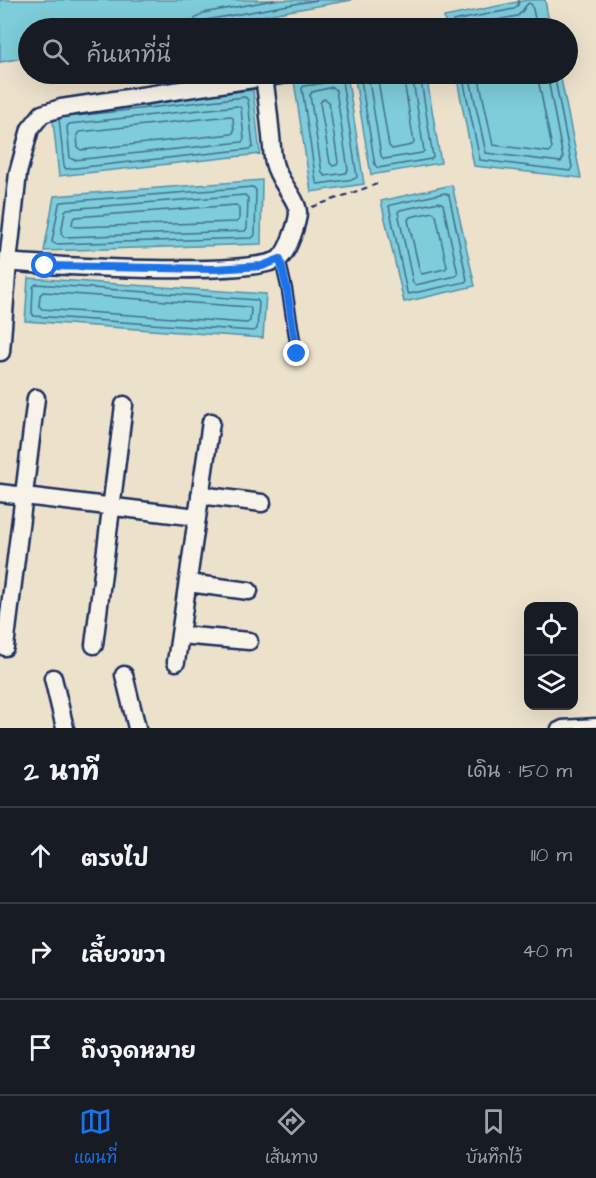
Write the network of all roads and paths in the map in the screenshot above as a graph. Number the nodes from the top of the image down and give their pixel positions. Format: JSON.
{"nodes":[{"id":1,"x":217,"y":84,"type":"edge"},
{"id":2,"x":265,"y":84,"type":"edge"},
{"id":3,"x":18,"y":173,"type":"junction"},
{"id":4,"x":0,"y":176,"type":"edge"},
{"id":5,"x":377,"y":184,"type":"dead end"},
{"id":6,"x":298,"y":212,"type":"junction"},
{"id":7,"x":280,"y":259,"type":"junction"},
{"id":8,"x":8,"y":262,"type":"junction"},
{"id":9,"x":1,"y":352,"type":"edge"},
{"id":10,"x":297,"y":354,"type":"dead end"},
{"id":11,"x":36,"y":398,"type":"dead end"},
{"id":12,"x":124,"y":405,"type":"dead end"},
{"id":13,"x":211,"y":422,"type":"dead end"},
{"id":14,"x":0,"y":493,"type":"edge"},
{"id":15,"x":200,"y":495,"type":"junction"},
{"id":16,"x":24,"y":496,"type":"junction"},
{"id":17,"x":262,"y":503,"type":"dead end"},
{"id":18,"x":111,"y":507,"type":"junction"},
{"id":19,"x":197,"y":517,"type":"junction"},
{"id":20,"x":188,"y":583,"type":"junction"},
{"id":21,"x":249,"y":591,"type":"dead end"},
{"id":22,"x":180,"y":635,"type":"junction"},
{"id":23,"x":249,"y":641,"type":"dead end"},
{"id":24,"x":94,"y":645,"type":"dead end"},
{"id":25,"x":4,"y":647,"type":"dead end"},
{"id":26,"x":176,"y":662,"type":"dead end"},
{"id":27,"x":124,"y":675,"type":"dead end"},
{"id":28,"x":53,"y":678,"type":"dead end"},
{"id":29,"x":596,"y":723,"type":"edge"},
{"id":30,"x":64,"y":728,"type":"edge"},
{"id":31,"x":137,"y":728,"type":"edge"},
{"id":32,"x":556,"y":728,"type":"edge"}],
"edges":[{"from":1,"to":3,"type":"street"},
{"from":2,"to":6,"type":"street"},
{"from":3,"to":4,"type":"street"},
{"from":3,"to":8,"type":"street"},
{"from":5,"to":6,"type":"path"},
{"from":6,"to":7,"type":"street"},
{"from":7,"to":8,"type":"street"},
{"from":7,"to":10,"type":"lane"},
{"from":8,"to":9,"type":"street"},
{"from":11,"to":16,"type":"street"},
{"from":12,"to":18,"type":"street"},
{"from":13,"to":15,"type":"street"},
{"from":14,"to":16,"type":"street"},
{"from":15,"to":17,"type":"street"},
{"from":15,"to":19,"type":"street"},
{"from":16,"to":18,"type":"street"},
{"from":16,"to":25,"type":"street"},
{"from":18,"to":19,"type":"street"},
{"from":18,"to":24,"type":"street"},
{"from":19,"to":20,"type":"street"},
{"from":20,"to":21,"type":"street"},
{"from":20,"to":22,"type":"street"},
{"from":22,"to":23,"type":"street"},
{"from":22,"to":26,"type":"street"},
{"from":27,"to":31,"type":"street"},
{"from":28,"to":30,"type":"street"},
{"from":29,"to":32,"type":"lane"}]}
